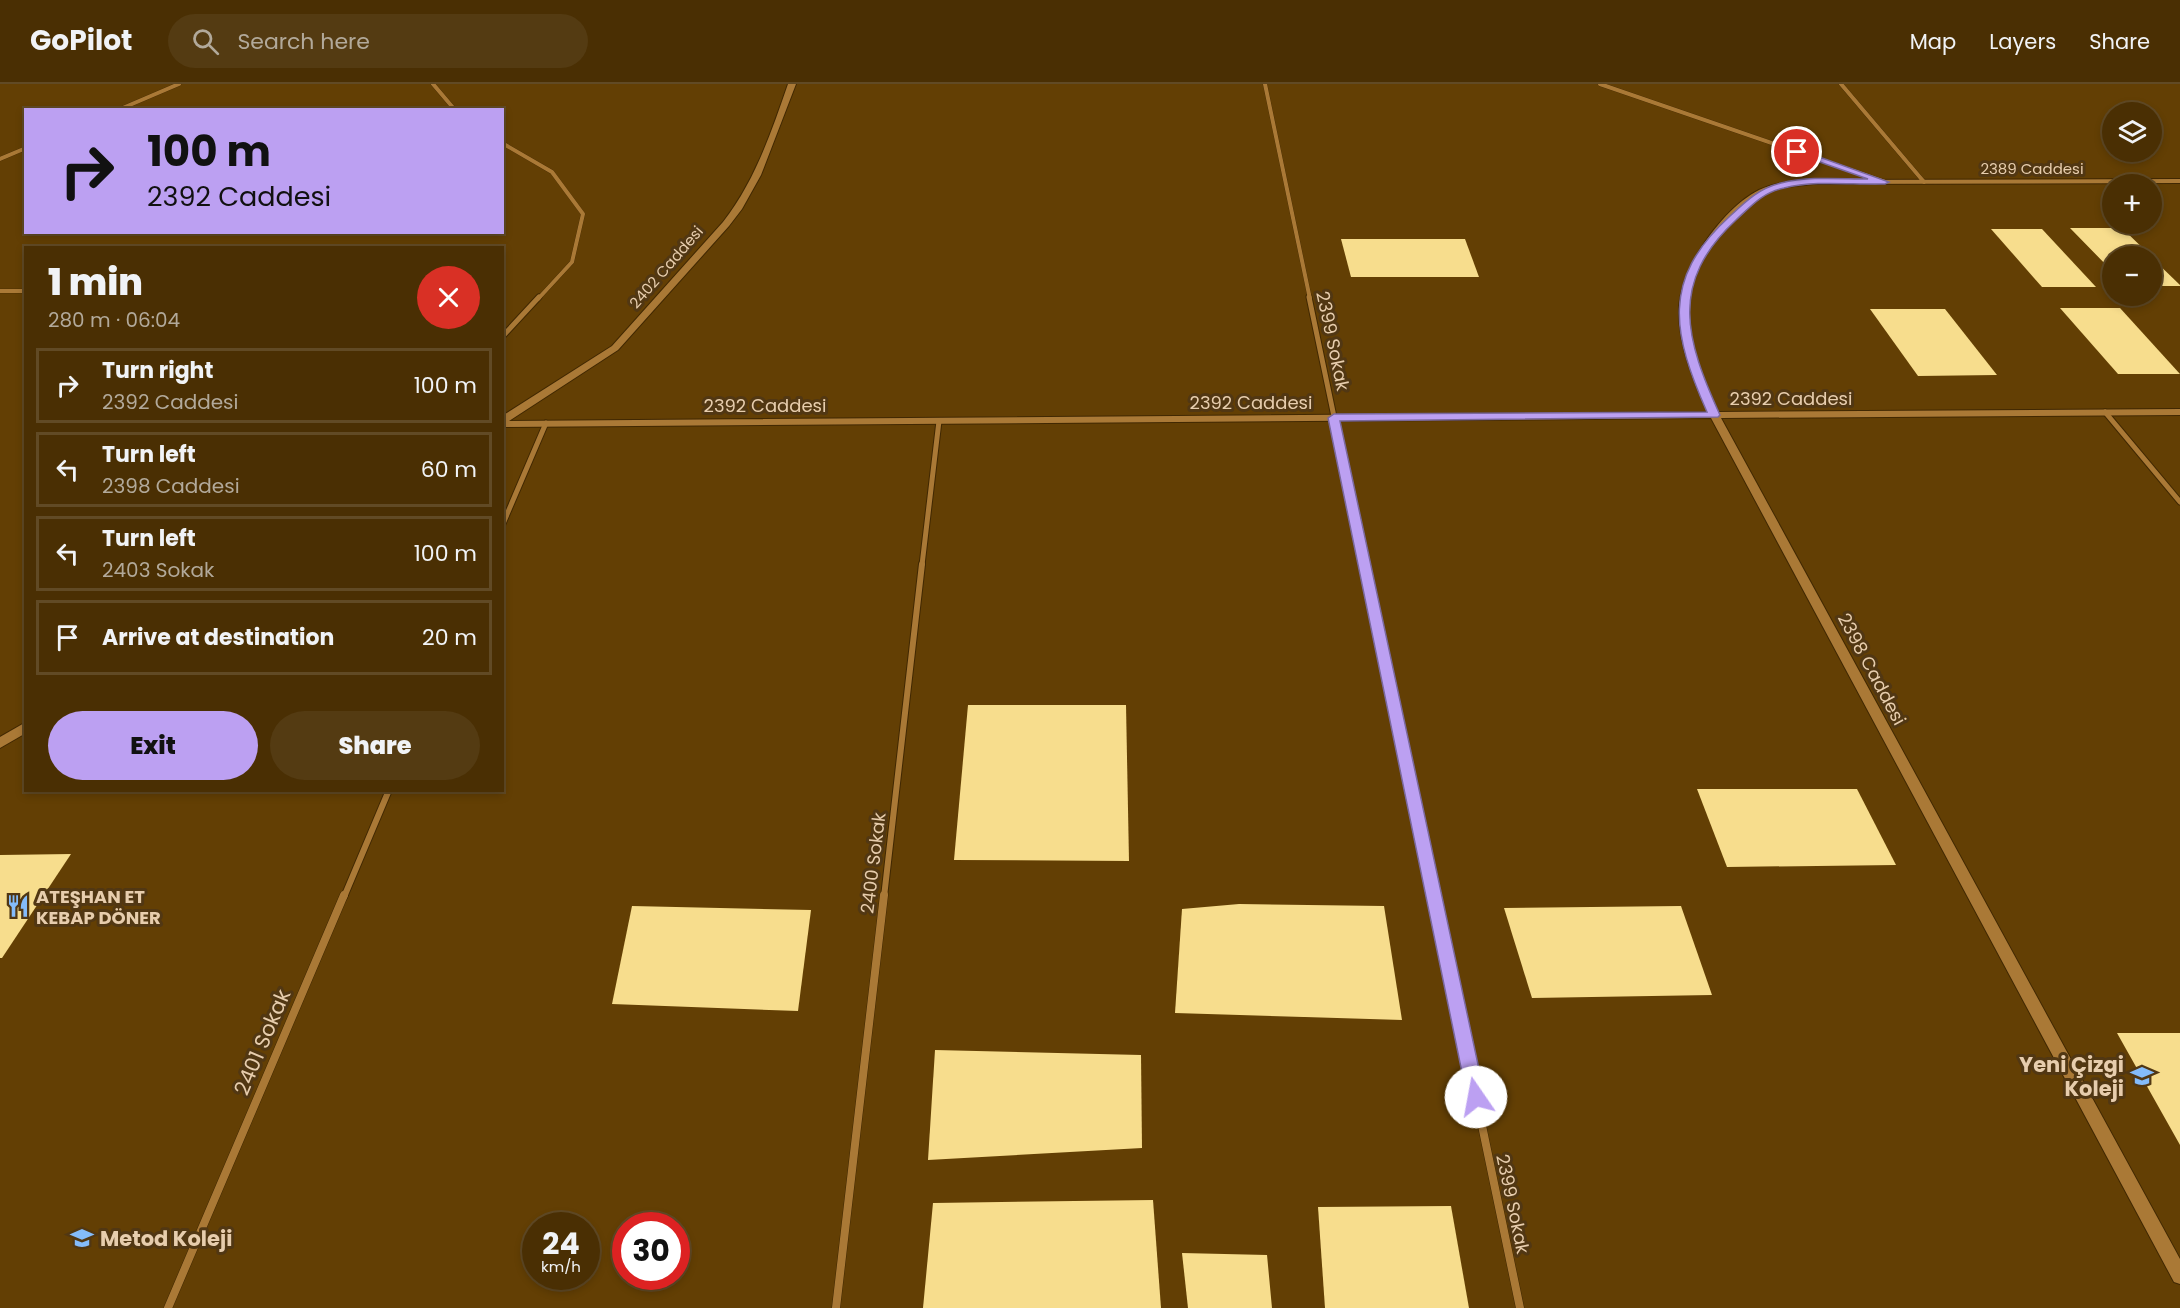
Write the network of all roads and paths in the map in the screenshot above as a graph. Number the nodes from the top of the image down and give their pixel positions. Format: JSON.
{"nodes":[{"id":1,"x":179,"y":84,"type":"edge"},
{"id":2,"x":434,"y":84,"type":"edge"},
{"id":3,"x":792,"y":84,"type":"edge"},
{"id":4,"x":1265,"y":84,"type":"edge"},
{"id":5,"x":1600,"y":84,"type":"edge"},
{"id":6,"x":1841,"y":84,"type":"edge"},
{"id":7,"x":123,"y":108,"type":"edge"},
{"id":8,"x":453,"y":108,"type":"edge"},
{"id":9,"x":504,"y":144,"type":"edge"},
{"id":10,"x":24,"y":149,"type":"edge"},
{"id":11,"x":0,"y":159,"type":"edge"},
{"id":12,"x":2180,"y":180,"type":"edge"},
{"id":13,"x":1885,"y":182,"type":"junction"},
{"id":14,"x":1924,"y":182,"type":"junction"},
{"id":15,"x":0,"y":291,"type":"edge"},
{"id":16,"x":24,"y":291,"type":"edge"},
{"id":17,"x":504,"y":335,"type":"edge"},
{"id":18,"x":2105,"y":412,"type":"junction"},
{"id":19,"x":2180,"y":412,"type":"edge"},
{"id":20,"x":1714,"y":415,"type":"junction"},
{"id":21,"x":1334,"y":418,"type":"junction"},
{"id":22,"x":504,"y":421,"type":"edge"},
{"id":23,"x":939,"y":421,"type":"junction"},
{"id":24,"x":504,"y":422,"type":"edge"},
{"id":25,"x":546,"y":423,"type":"junction"},
{"id":26,"x":2180,"y":502,"type":"edge"},
{"id":27,"x":504,"y":521,"type":"edge"},
{"id":28,"x":24,"y":728,"type":"edge"},
{"id":29,"x":0,"y":743,"type":"edge"},
{"id":30,"x":388,"y":792,"type":"edge"},
{"id":31,"x":2180,"y":1276,"type":"edge"},
{"id":32,"x":168,"y":1308,"type":"edge"},
{"id":33,"x":836,"y":1308,"type":"edge"},
{"id":34,"x":1520,"y":1308,"type":"edge"}],
"edges":[{"from":1,"to":7,"type":"street"},
{"from":2,"to":8,"type":"street"},
{"from":3,"to":22,"type":"street","name":"2402 Caddesi"},
{"from":4,"to":21,"type":"street","name":"2399 Sokak"},
{"from":5,"to":13,"type":"street"},
{"from":6,"to":14,"type":"street"},
{"from":9,"to":17,"type":"street"},
{"from":10,"to":11,"type":"street"},
{"from":12,"to":14,"type":"street","name":"2389 Caddesi"},
{"from":13,"to":14,"type":"street","name":"2389 Caddesi"},
{"from":13,"to":20,"type":"street","name":"2398 Caddesi"},
{"from":15,"to":16,"type":"street"},
{"from":18,"to":19,"type":"street","name":"2392 Caddesi"},
{"from":18,"to":20,"type":"street","name":"2392 Caddesi"},
{"from":18,"to":26,"type":"street"},
{"from":20,"to":21,"type":"street","name":"2392 Caddesi"},
{"from":20,"to":31,"type":"street","name":"2398 Caddesi"},
{"from":21,"to":23,"type":"street","name":"2392 Caddesi"},
{"from":21,"to":34,"type":"street","name":"2399 Sokak"},
{"from":23,"to":25,"type":"street","name":"2392 Caddesi"},
{"from":23,"to":33,"type":"street","name":"2400 Sokak"},
{"from":24,"to":25,"type":"street","name":"2392 Caddesi"},
{"from":25,"to":27,"type":"street"},
{"from":28,"to":29,"type":"street"},
{"from":30,"to":32,"type":"street","name":"2401 Sokak"}]}
